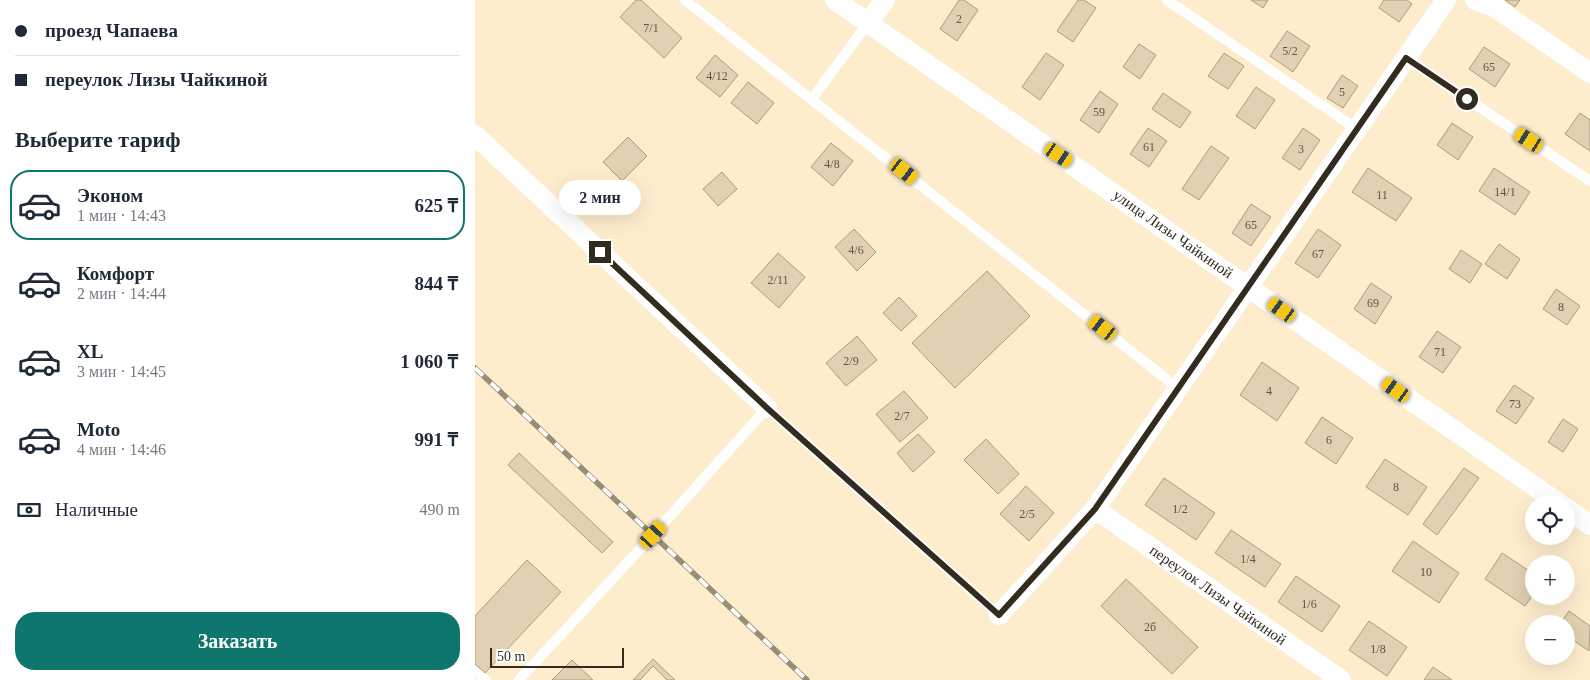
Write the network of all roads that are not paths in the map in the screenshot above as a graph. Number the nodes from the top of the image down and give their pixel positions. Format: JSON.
{"nodes":[{"id":1,"x":685,"y":0,"type":"edge"},
{"id":2,"x":835,"y":0,"type":"edge"},
{"id":3,"x":885,"y":0,"type":"edge"},
{"id":4,"x":1167,"y":0,"type":"edge"},
{"id":5,"x":1446,"y":0,"type":"edge"},
{"id":6,"x":1475,"y":0,"type":"edge"},
{"id":7,"x":868,"y":23,"type":"junction"},
{"id":8,"x":1406,"y":58,"type":"junction"},
{"id":9,"x":1590,"y":73,"type":"edge"},
{"id":10,"x":813,"y":99,"type":"junction"},
{"id":11,"x":1357,"y":129,"type":"junction"},
{"id":12,"x":475,"y":135,"type":"edge"},
{"id":13,"x":1590,"y":181,"type":"edge"},
{"id":14,"x":1249,"y":287,"type":"junction"},
{"id":15,"x":1179,"y":389,"type":"junction"},
{"id":16,"x":767,"y":408,"type":"junction"},
{"id":17,"x":1547,"y":495,"type":"edge"},
{"id":18,"x":1095,"y":509,"type":"junction"},
{"id":19,"x":1575,"y":514,"type":"edge"},
{"id":20,"x":1590,"y":524,"type":"edge"},
{"id":21,"x":999,"y":615,"type":"joint"},
{"id":22,"x":475,"y":672,"type":"edge"},
{"id":23,"x":486,"y":680,"type":"edge"},
{"id":24,"x":519,"y":680,"type":"edge"},
{"id":25,"x":1341,"y":680,"type":"edge"}],
"edges":[{"from":1,"to":10,"type":"lane"},
{"from":2,"to":7,"type":"street","name":"улица Лизы Чайкиной"},
{"from":3,"to":7,"type":"street"},
{"from":4,"to":11,"type":"lane"},
{"from":5,"to":8,"type":"street"},
{"from":6,"to":9,"type":"street"},
{"from":7,"to":10,"type":"lane"},
{"from":7,"to":14,"type":"street","name":"улица Лизы Чайкиной"},
{"from":8,"to":11,"type":"street"},
{"from":8,"to":13,"type":"lane"},
{"from":10,"to":15,"type":"lane"},
{"from":11,"to":14,"type":"street"},
{"from":12,"to":16,"type":"street"},
{"from":14,"to":15,"type":"street"},
{"from":14,"to":17,"type":"street","name":"улица Лизы Чайкиной"},
{"from":15,"to":18,"type":"street"},
{"from":16,"to":21,"type":"lane"},
{"from":16,"to":24,"type":"lane"},
{"from":18,"to":21,"type":"street"},
{"from":18,"to":25,"type":"street","name":"переулок Лизы Чайкиной"},
{"from":19,"to":20,"type":"street"},
{"from":22,"to":23,"type":"lane"}]}
